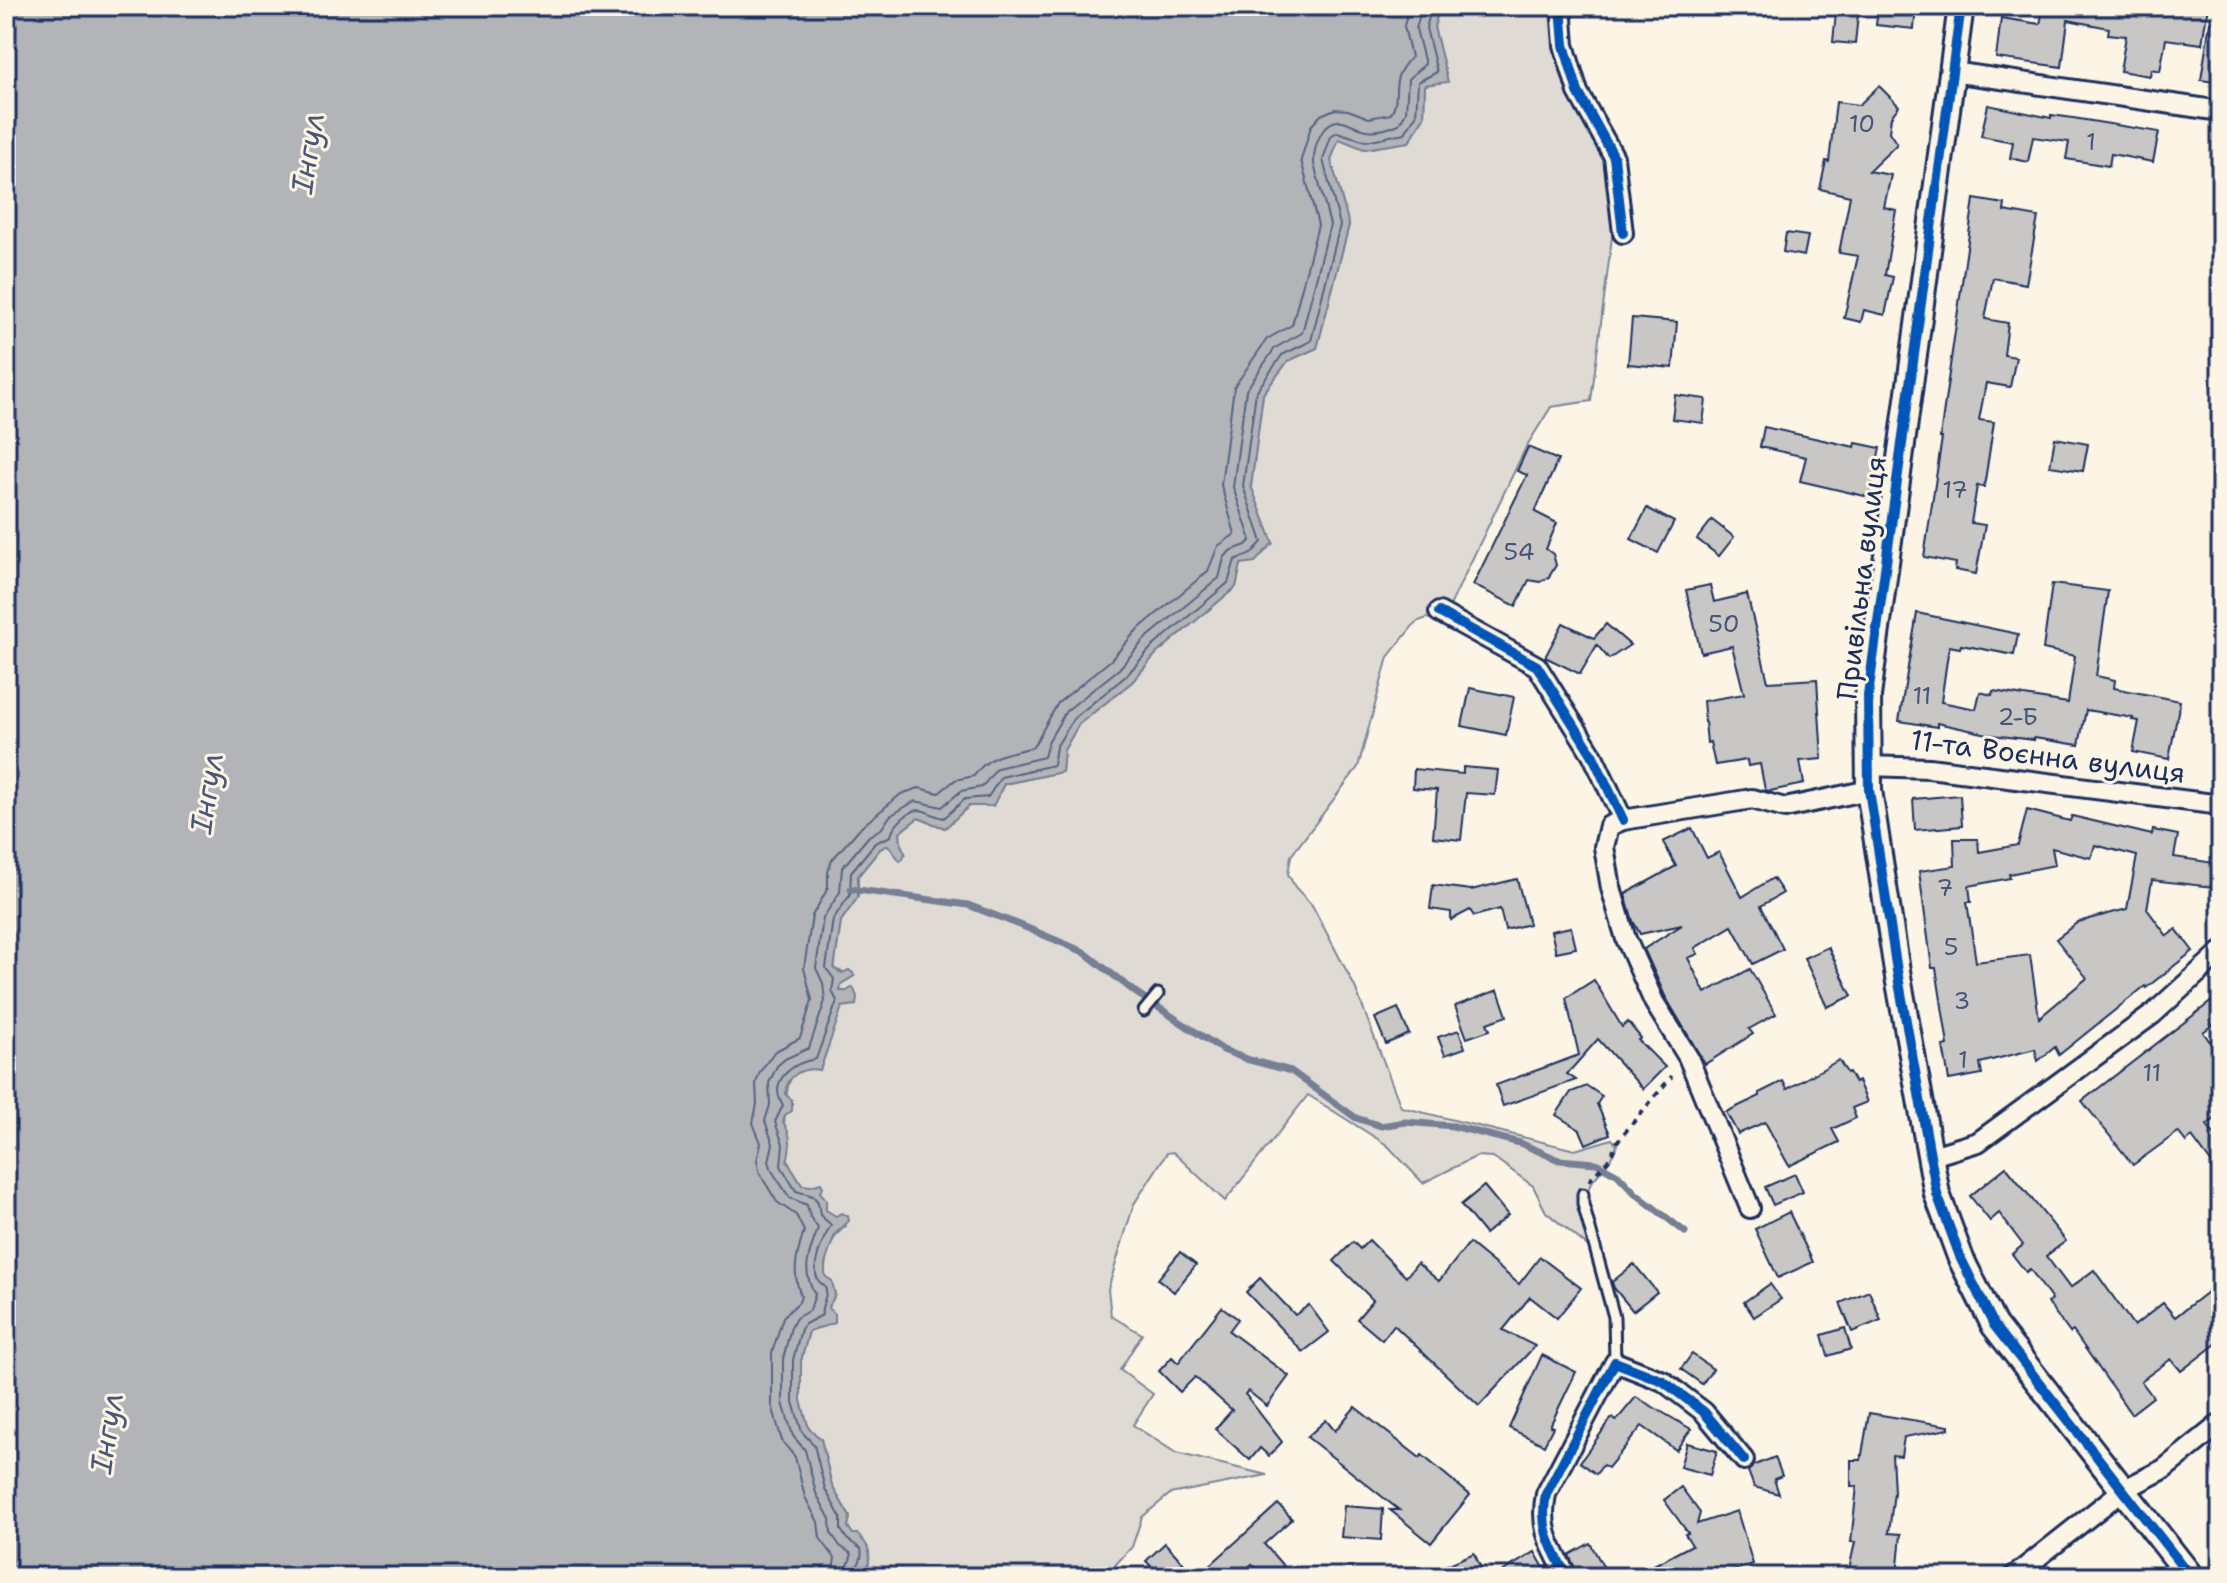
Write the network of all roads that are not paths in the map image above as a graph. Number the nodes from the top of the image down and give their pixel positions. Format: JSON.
{"nodes":[{"id":1,"x":1561,"y":6,"type":"edge"},
{"id":2,"x":1961,"y":6,"type":"edge"},
{"id":3,"x":1952,"y":72,"type":"junction"},
{"id":4,"x":2221,"y":111,"type":"edge"},
{"id":5,"x":1623,"y":233,"type":"dead end"},
{"id":6,"x":1439,"y":612,"type":"dead end"},
{"id":7,"x":1869,"y":778,"type":"junction"},
{"id":8,"x":2221,"y":805,"type":"edge"},
{"id":9,"x":1623,"y":820,"type":"junction"},
{"id":10,"x":2221,"y":952,"type":"edge"},
{"id":11,"x":1158,"y":994,"type":"dead end"},
{"id":12,"x":1144,"y":1011,"type":"dead end"},
{"id":13,"x":1929,"y":1157,"type":"junction"},
{"id":14,"x":1583,"y":1194,"type":"dead end"},
{"id":15,"x":1750,"y":1208,"type":"dead end"},
{"id":16,"x":1615,"y":1362,"type":"junction"},
{"id":17,"x":2221,"y":1423,"type":"edge"},
{"id":18,"x":1744,"y":1460,"type":"dead end"},
{"id":19,"x":2123,"y":1490,"type":"junction"},
{"id":20,"x":1567,"y":1577,"type":"edge"},
{"id":21,"x":2013,"y":1577,"type":"edge"},
{"id":22,"x":2191,"y":1577,"type":"edge"}],
"edges":[{"from":1,"to":5,"type":"street"},
{"from":2,"to":3,"type":"street","name":"Привільна вулиця"},
{"from":3,"to":4,"type":"street"},
{"from":3,"to":7,"type":"street","name":"Привільна вулиця"},
{"from":6,"to":9,"type":"street"},
{"from":7,"to":8,"type":"street","name":"11-та Воєнна вулиця"},
{"from":7,"to":9,"type":"street","name":"11-та Воєнна вулиця"},
{"from":7,"to":13,"type":"street","name":"Привільна вулиця"},
{"from":9,"to":15,"type":"street"},
{"from":10,"to":13,"type":"street"},
{"from":11,"to":12,"type":"lane"},
{"from":13,"to":19,"type":"street","name":"Привільна вулиця"},
{"from":14,"to":16,"type":"lane"},
{"from":16,"to":18,"type":"street"},
{"from":16,"to":20,"type":"street"},
{"from":17,"to":19,"type":"street"},
{"from":19,"to":21,"type":"street"},
{"from":19,"to":22,"type":"street","name":"Привільна вулиця"}]}
